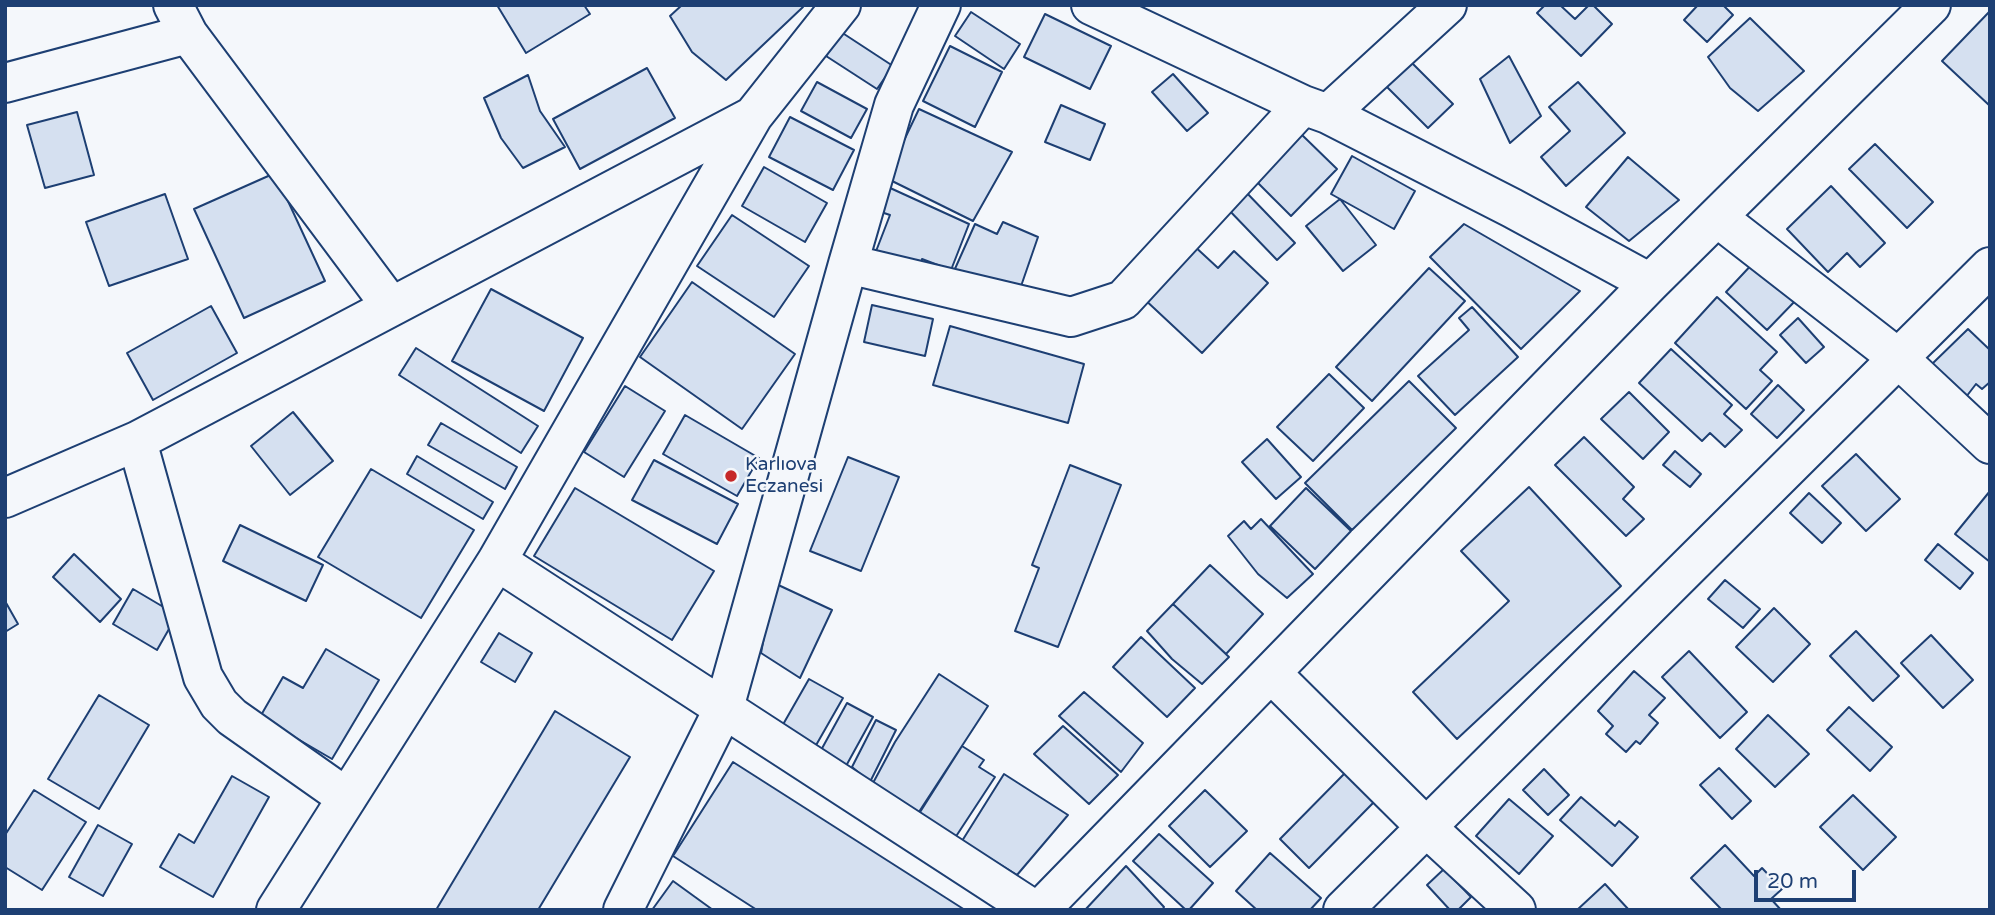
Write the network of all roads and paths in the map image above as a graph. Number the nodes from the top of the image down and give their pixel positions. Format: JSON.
{"nodes":[{"id":1,"x":841,"y":5,"type":"edge"},
{"id":2,"x":941,"y":5,"type":"edge"},
{"id":3,"x":1091,"y":5,"type":"edge"},
{"id":4,"x":1447,"y":5,"type":"edge"},
{"id":5,"x":1931,"y":5,"type":"edge"},
{"id":6,"x":181,"y":20,"type":"edge"},
{"id":7,"x":5,"y":83,"type":"edge"},
{"id":8,"x":1315,"y":110,"type":"junction"},
{"id":9,"x":753,"y":116,"type":"junction"},
{"id":10,"x":1718,"y":218,"type":"junction"},
{"id":11,"x":848,"y":264,"type":"junction"},
{"id":12,"x":1990,"y":267,"type":"edge"},
{"id":13,"x":1650,"y":283,"type":"junction"},
{"id":14,"x":391,"y":306,"type":"junction"},
{"id":15,"x":1898,"y":358,"type":"junction"},
{"id":16,"x":137,"y":441,"type":"junction"},
{"id":17,"x":1990,"y":444,"type":"edge"},
{"id":18,"x":5,"y":498,"type":"edge"},
{"id":19,"x":497,"y":561,"type":"junction"},
{"id":20,"x":1271,"y":673,"type":"junction"},
{"id":21,"x":724,"y":708,"type":"junction"},
{"id":22,"x":347,"y":798,"type":"junction"},
{"id":23,"x":1426,"y":827,"type":"junction"},
{"id":24,"x":276,"y":910,"type":"edge"},
{"id":25,"x":623,"y":910,"type":"edge"},
{"id":26,"x":1034,"y":910,"type":"edge"},
{"id":27,"x":1040,"y":910,"type":"edge"},
{"id":28,"x":1343,"y":910,"type":"edge"},
{"id":29,"x":1516,"y":910,"type":"edge"}],
"edges":[{"from":1,"to":9,"type":"street"},
{"from":2,"to":11,"type":"street"},
{"from":3,"to":8,"type":"street"},
{"from":4,"to":8,"type":"street"},
{"from":5,"to":10,"type":"street"},
{"from":6,"to":7,"type":"street"},
{"from":6,"to":14,"type":"street"},
{"from":8,"to":11,"type":"street"},
{"from":8,"to":13,"type":"street"},
{"from":9,"to":14,"type":"street"},
{"from":9,"to":19,"type":"street"},
{"from":10,"to":13,"type":"street"},
{"from":10,"to":15,"type":"street"},
{"from":11,"to":21,"type":"street"},
{"from":12,"to":15,"type":"street"},
{"from":13,"to":20,"type":"street"},
{"from":14,"to":16,"type":"street"},
{"from":15,"to":17,"type":"street"},
{"from":15,"to":23,"type":"street"},
{"from":16,"to":18,"type":"street"},
{"from":16,"to":22,"type":"street"},
{"from":19,"to":21,"type":"street"},
{"from":19,"to":22,"type":"street"},
{"from":20,"to":23,"type":"street"},
{"from":20,"to":27,"type":"street"},
{"from":21,"to":25,"type":"street"},
{"from":21,"to":26,"type":"street"},
{"from":22,"to":24,"type":"street"},
{"from":23,"to":28,"type":"street"},
{"from":23,"to":29,"type":"street"}]}
